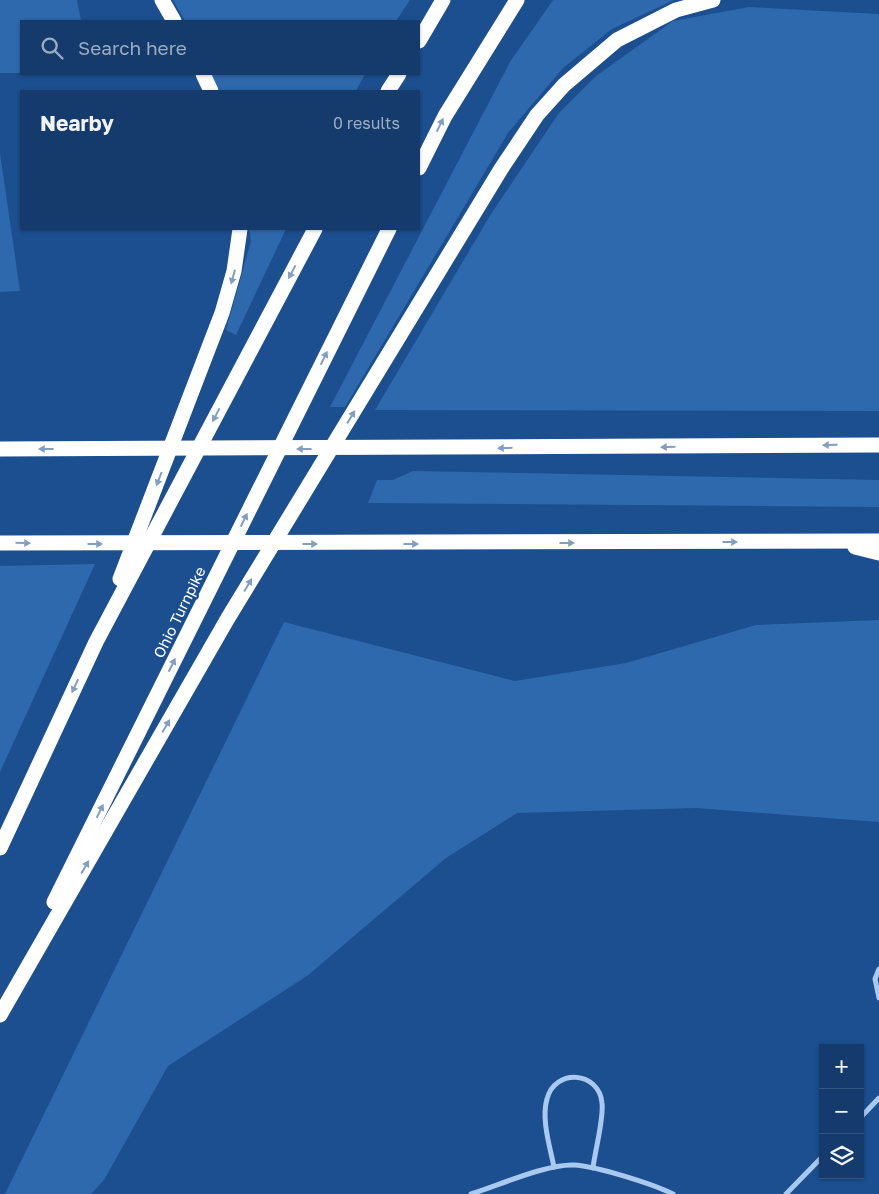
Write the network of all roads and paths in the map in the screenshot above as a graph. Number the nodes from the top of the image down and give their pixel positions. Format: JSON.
{"nodes":[{"id":1,"x":162,"y":0,"type":"edge"},
{"id":2,"x":443,"y":0,"type":"edge"},
{"id":3,"x":517,"y":0,"type":"edge"},
{"id":4,"x":713,"y":0,"type":"edge"},
{"id":5,"x":173,"y":20,"type":"edge"},
{"id":6,"x":420,"y":39,"type":"edge"},
{"id":7,"x":203,"y":75,"type":"edge"},
{"id":8,"x":398,"y":75,"type":"edge"},
{"id":9,"x":211,"y":90,"type":"edge"},
{"id":10,"x":389,"y":90,"type":"edge"},
{"id":11,"x":420,"y":166,"type":"edge"},
{"id":12,"x":240,"y":230,"type":"edge"},
{"id":13,"x":314,"y":230,"type":"edge"},
{"id":14,"x":389,"y":230,"type":"edge"},
{"id":15,"x":879,"y":445,"type":"edge"},
{"id":16,"x":0,"y":449,"type":"edge"},
{"id":17,"x":830,"y":541,"type":"junction"},
{"id":18,"x":879,"y":541,"type":"edge"},
{"id":19,"x":0,"y":543,"type":"edge"},
{"id":20,"x":879,"y":553,"type":"edge"},
{"id":21,"x":96,"y":642,"type":"junction"},
{"id":22,"x":0,"y":848,"type":"edge"},
{"id":23,"x":879,"y":969,"type":"edge"},
{"id":24,"x":879,"y":998,"type":"edge"},
{"id":25,"x":0,"y":1011,"type":"edge"},
{"id":26,"x":0,"y":1015,"type":"edge"},
{"id":27,"x":879,"y":1098,"type":"edge"},
{"id":28,"x":864,"y":1114,"type":"edge"},
{"id":29,"x":819,"y":1160,"type":"edge"},
{"id":30,"x":554,"y":1167,"type":"junction"},
{"id":31,"x":593,"y":1168,"type":"junction"},
{"id":32,"x":471,"y":1194,"type":"edge"},
{"id":33,"x":673,"y":1194,"type":"edge"},
{"id":34,"x":786,"y":1194,"type":"edge"}],
"edges":[{"from":1,"to":5,"type":"highway"},
{"from":2,"to":6,"type":"highway"},
{"from":11,"to":3,"type":"highway","one_way":true},
{"from":26,"to":4,"type":"highway","one_way":true},
{"from":7,"to":9,"type":"highway"},
{"from":8,"to":10,"type":"highway"},
{"from":12,"to":21,"type":"highway","one_way":true},
{"from":13,"to":21,"type":"highway","one_way":true},
{"from":25,"to":14,"type":"highway","name":"Ohio Turnpike","one_way":true},
{"from":15,"to":16,"type":"highway","one_way":true},
{"from":17,"to":18,"type":"highway"},
{"from":19,"to":17,"type":"highway","one_way":true},
{"from":17,"to":20,"type":"highway"},
{"from":21,"to":22,"type":"highway","one_way":true},
{"from":23,"to":24,"type":"street"},
{"from":27,"to":28,"type":"street"},
{"from":29,"to":34,"type":"street"},
{"from":30,"to":31,"type":"street"},
{"from":30,"to":31,"type":"street"},
{"from":30,"to":32,"type":"street"},
{"from":31,"to":33,"type":"street"}]}
